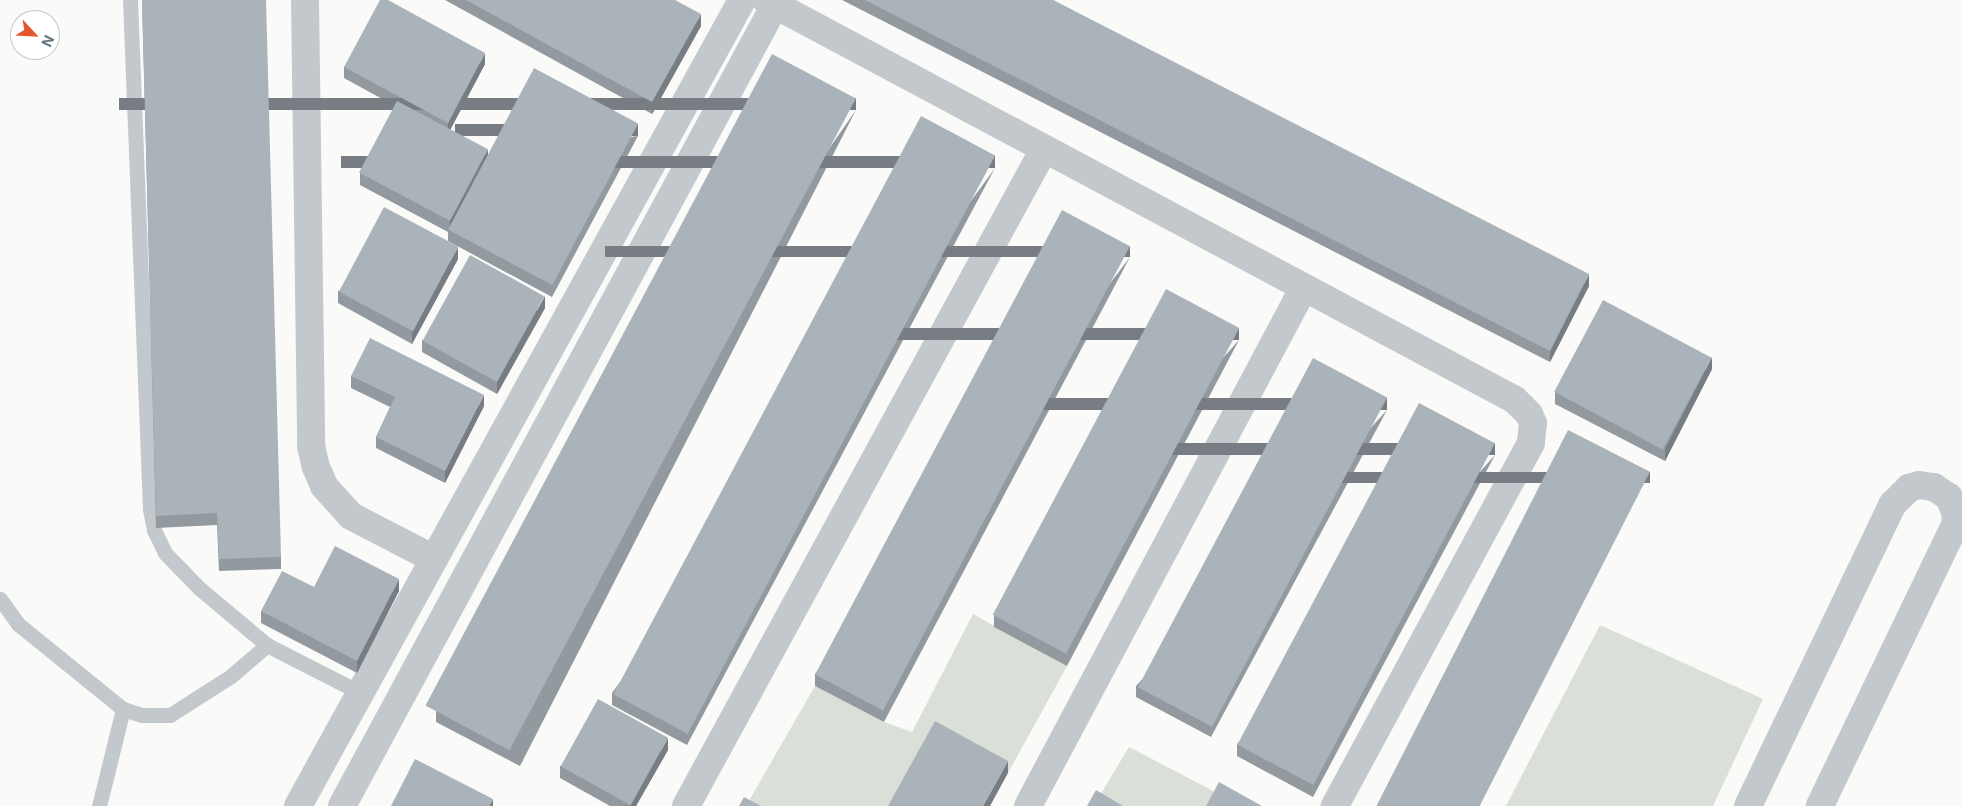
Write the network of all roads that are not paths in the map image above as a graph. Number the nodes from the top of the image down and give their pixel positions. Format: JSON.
{"nodes":[{"id":1,"x":130,"y":0,"type":"edge"},
{"id":2,"x":305,"y":0,"type":"edge"},
{"id":3,"x":742,"y":0,"type":"edge"},
{"id":4,"x":770,"y":3,"type":"edge"},
{"id":5,"x":1044,"y":149,"type":"junction"},
{"id":6,"x":1303,"y":289,"type":"junction"},
{"id":7,"x":552,"y":346,"type":"junction"},
{"id":8,"x":582,"y":362,"type":"junction"},
{"id":9,"x":434,"y":559,"type":"junction"},
{"id":10,"x":0,"y":599,"type":"edge"},
{"id":11,"x":267,"y":645,"type":"junction"},
{"id":12,"x":361,"y":693,"type":"junction"},
{"id":13,"x":123,"y":709,"type":"junction"},
{"id":14,"x":394,"y":710,"type":"junction"},
{"id":15,"x":99,"y":806,"type":"edge"},
{"id":16,"x":298,"y":806,"type":"edge"},
{"id":17,"x":342,"y":806,"type":"edge"},
{"id":18,"x":686,"y":806,"type":"edge"},
{"id":19,"x":1028,"y":806,"type":"edge"},
{"id":20,"x":1335,"y":806,"type":"edge"},
{"id":21,"x":1748,"y":806,"type":"edge"},
{"id":22,"x":1820,"y":806,"type":"edge"}],
"edges":[{"from":1,"to":11,"type":"lane"},
{"from":2,"to":9,"type":"street"},
{"from":3,"to":7,"type":"street"},
{"from":4,"to":5,"type":"street"},
{"from":4,"to":8,"type":"street"},
{"from":5,"to":6,"type":"street"},
{"from":5,"to":18,"type":"street"},
{"from":6,"to":19,"type":"street"},
{"from":6,"to":20,"type":"street"},
{"from":7,"to":8,"type":"street"},
{"from":7,"to":9,"type":"street"},
{"from":8,"to":14,"type":"street"},
{"from":9,"to":12,"type":"street"},
{"from":10,"to":13,"type":"lane"},
{"from":11,"to":12,"type":"lane"},
{"from":11,"to":13,"type":"lane"},
{"from":12,"to":14,"type":"street"},
{"from":12,"to":16,"type":"street"},
{"from":13,"to":15,"type":"lane"},
{"from":14,"to":17,"type":"street"},
{"from":21,"to":22,"type":"street"}]}
